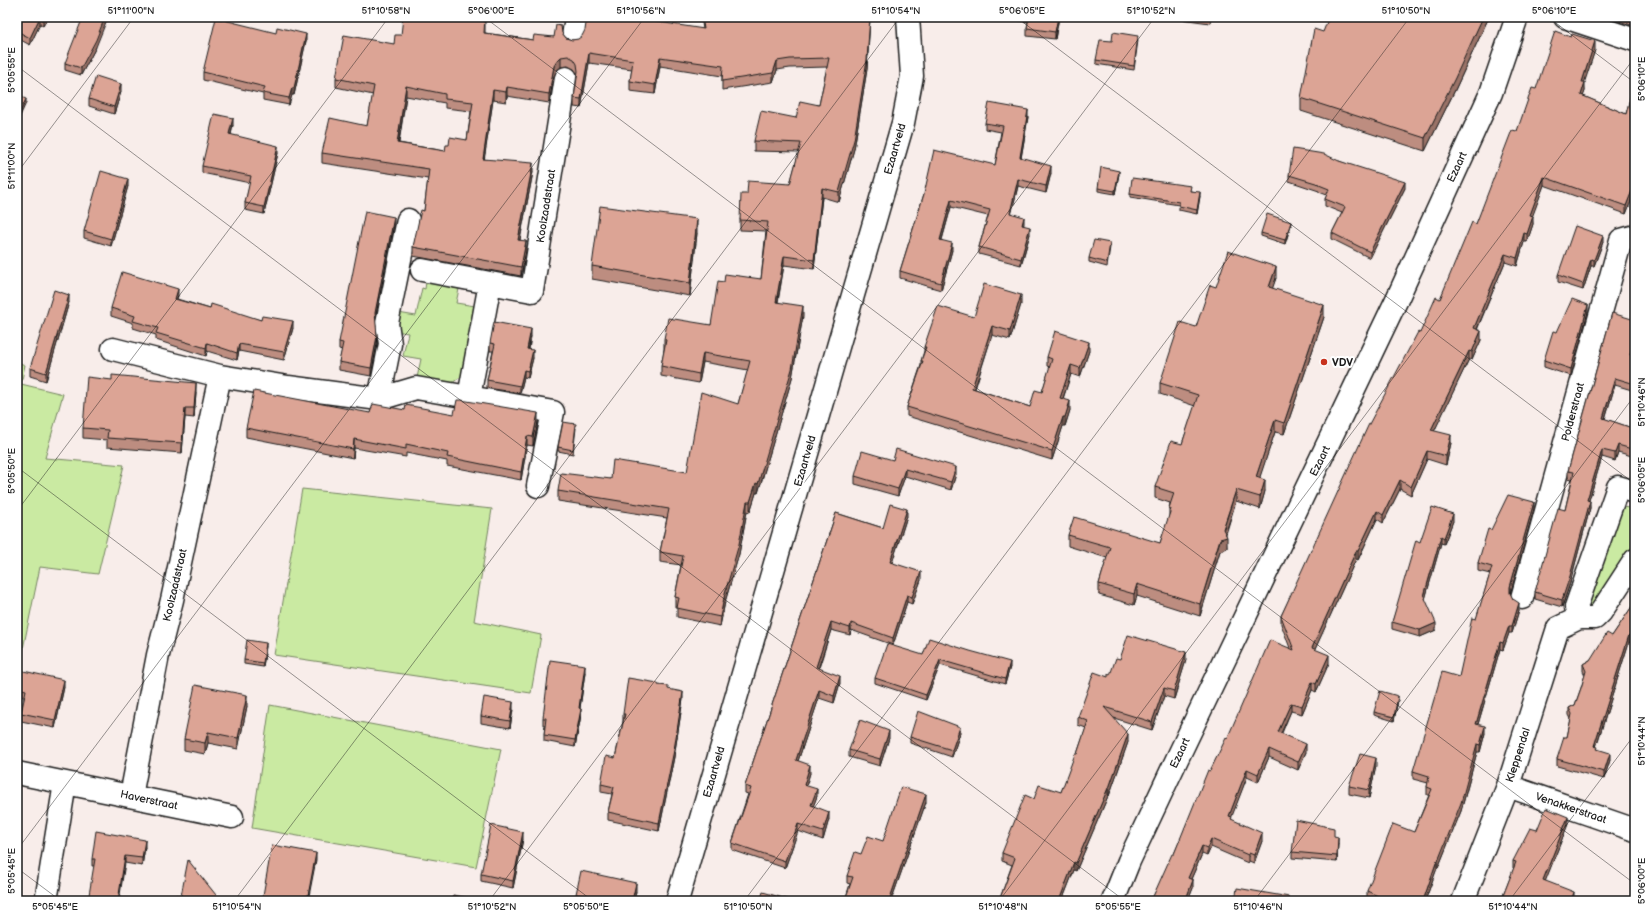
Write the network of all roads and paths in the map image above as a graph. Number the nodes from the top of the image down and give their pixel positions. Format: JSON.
{"nodes":[{"id":1,"x":908,"y":17,"type":"edge"},
{"id":2,"x":1517,"y":17,"type":"edge"},
{"id":3,"x":1564,"y":17,"type":"edge"},
{"id":4,"x":1635,"y":40,"type":"edge"},
{"id":5,"x":566,"y":78,"type":"dead end"},
{"id":6,"x":408,"y":220,"type":"dead end"},
{"id":7,"x":1635,"y":236,"type":"edge"},
{"id":8,"x":422,"y":270,"type":"dead end"},
{"id":9,"x":490,"y":283,"type":"junction"},
{"id":10,"x":113,"y":349,"type":"dead end"},
{"id":11,"x":220,"y":376,"type":"junction"},
{"id":12,"x":469,"y":397,"type":"junction"},
{"id":13,"x":379,"y":399,"type":"junction"},
{"id":14,"x":538,"y":486,"type":"dead end"},
{"id":15,"x":1635,"y":492,"type":"edge"},
{"id":16,"x":1635,"y":560,"type":"edge"},
{"id":17,"x":1522,"y":598,"type":"dead end"},
{"id":18,"x":1579,"y":618,"type":"junction"},
{"id":19,"x":17,"y":773,"type":"edge"},
{"id":20,"x":65,"y":783,"type":"junction"},
{"id":21,"x":1508,"y":786,"type":"junction"},
{"id":22,"x":131,"y":796,"type":"junction"},
{"id":23,"x":232,"y":818,"type":"dead end"},
{"id":24,"x":1635,"y":830,"type":"edge"},
{"id":25,"x":46,"y":901,"type":"edge"},
{"id":26,"x":677,"y":901,"type":"edge"},
{"id":27,"x":1114,"y":901,"type":"edge"},
{"id":28,"x":1463,"y":901,"type":"edge"}],
"edges":[{"from":1,"to":26,"type":"street","name":"Ezaartveld"},
{"from":2,"to":27,"type":"street","name":"Ezaart"},
{"from":3,"to":4,"type":"street"},
{"from":5,"to":9,"type":"street","name":"Koolzaadstraat"},
{"from":6,"to":13,"type":"street"},
{"from":7,"to":17,"type":"street","name":"Polderstraat"},
{"from":8,"to":9,"type":"street","name":"Koolzaadstraat"},
{"from":9,"to":12,"type":"street"},
{"from":10,"to":11,"type":"street"},
{"from":11,"to":13,"type":"street"},
{"from":11,"to":22,"type":"street","name":"Koolzaadstraat"},
{"from":12,"to":13,"type":"street"},
{"from":12,"to":14,"type":"street"},
{"from":15,"to":18,"type":"street"},
{"from":16,"to":18,"type":"street","name":"Kleppendal"},
{"from":18,"to":21,"type":"street","name":"Kleppendal"},
{"from":19,"to":20,"type":"street","name":"Haverstraat"},
{"from":20,"to":22,"type":"street","name":"Haverstraat"},
{"from":20,"to":25,"type":"street"},
{"from":21,"to":24,"type":"street","name":"Venakkerstraat"},
{"from":21,"to":28,"type":"street","name":"Kleppendal"},
{"from":22,"to":23,"type":"street","name":"Haverstraat"}]}
